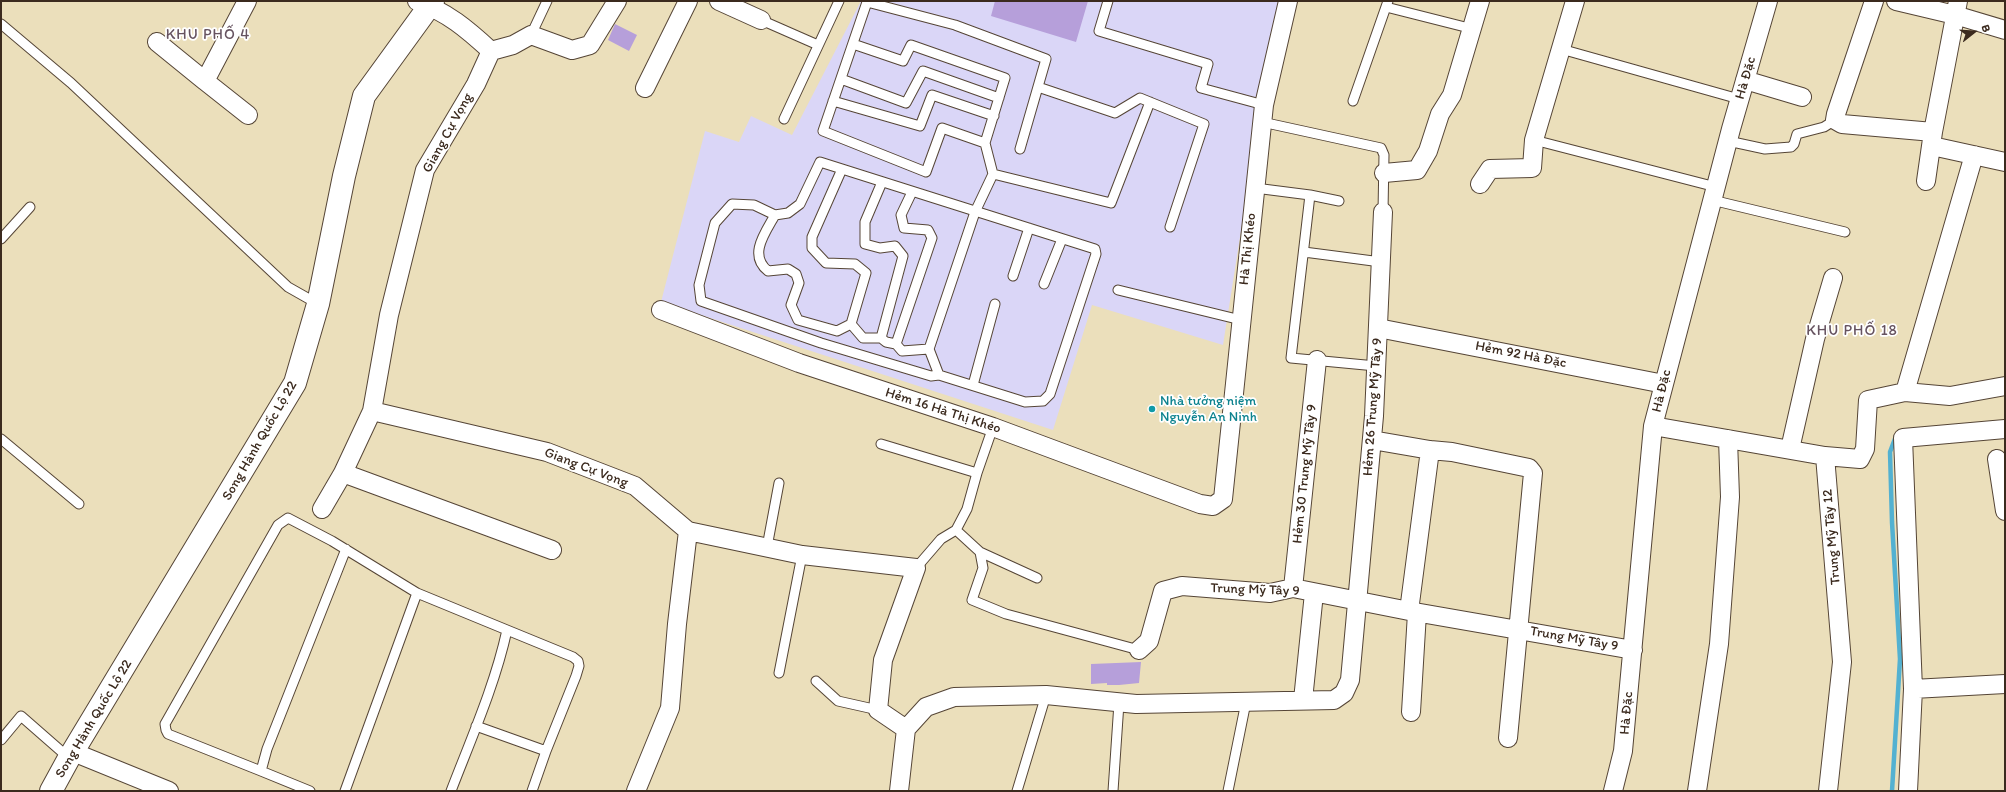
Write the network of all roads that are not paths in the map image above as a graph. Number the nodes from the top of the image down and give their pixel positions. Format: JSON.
{"nodes":[{"id":1,"x":246,"y":1,"type":"edge"},
{"id":2,"x":547,"y":1,"type":"edge"},
{"id":3,"x":617,"y":1,"type":"edge"},
{"id":4,"x":688,"y":1,"type":"edge"},
{"id":5,"x":720,"y":1,"type":"edge"},
{"id":6,"x":839,"y":1,"type":"edge"},
{"id":7,"x":1108,"y":1,"type":"edge"},
{"id":8,"x":1288,"y":1,"type":"edge"},
{"id":9,"x":1480,"y":1,"type":"edge"},
{"id":10,"x":1575,"y":1,"type":"edge"},
{"id":11,"x":1768,"y":1,"type":"edge"},
{"id":12,"x":1874,"y":1,"type":"edge"},
{"id":13,"x":1896,"y":1,"type":"edge"},
{"id":14,"x":426,"y":2,"type":"edge"},
{"id":15,"x":867,"y":2,"type":"edge"},
{"id":16,"x":1387,"y":4,"type":"edge"},
{"id":17,"x":1956,"y":8,"type":"edge"},
{"id":18,"x":762,"y":20,"type":"joint"},
{"id":19,"x":1,"y":24,"type":"edge"},
{"id":20,"x":1473,"y":29,"type":"junction"},
{"id":21,"x":2005,"y":30,"type":"edge"},
{"id":22,"x":531,"y":35,"type":"junction"},
{"id":23,"x":157,"y":42,"type":"dead end"},
{"id":24,"x":853,"y":44,"type":"junction"},
{"id":25,"x":818,"y":45,"type":"junction"},
{"id":26,"x":1561,"y":49,"type":"junction"},
{"id":27,"x":491,"y":50,"type":"junction"},
{"id":28,"x":841,"y":79,"type":"junction"},
{"id":29,"x":1745,"y":80,"type":"junction"},
{"id":30,"x":205,"y":81,"type":"junction"},
{"id":31,"x":1038,"y":87,"type":"junction"},
{"id":32,"x":645,"y":88,"type":"dead end"},
{"id":33,"x":1802,"y":97,"type":"dead end"},
{"id":34,"x":999,"y":98,"type":"junction"},
{"id":35,"x":1740,"y":99,"type":"junction"},
{"id":36,"x":833,"y":101,"type":"junction"},
{"id":37,"x":1353,"y":101,"type":"dead end"},
{"id":38,"x":1150,"y":102,"type":"junction"},
{"id":39,"x":1263,"y":114,"type":"junction"},
{"id":40,"x":248,"y":115,"type":"dead end"},
{"id":41,"x":994,"y":116,"type":"junction"},
{"id":42,"x":784,"y":118,"type":"dead end"},
{"id":43,"x":1836,"y":120,"type":"junction"},
{"id":44,"x":1933,"y":139,"type":"junction"},
{"id":45,"x":1534,"y":140,"type":"junction"},
{"id":46,"x":1728,"y":141,"type":"junction"},
{"id":47,"x":985,"y":142,"type":"junction"},
{"id":48,"x":1020,"y":149,"type":"dead end"},
{"id":49,"x":1974,"y":155,"type":"junction"},
{"id":50,"x":2005,"y":162,"type":"edge"},
{"id":51,"x":842,"y":170,"type":"junction"},
{"id":52,"x":1384,"y":172,"type":"junction"},
{"id":53,"x":993,"y":174,"type":"junction"},
{"id":54,"x":1926,"y":181,"type":"dead end"},
{"id":55,"x":882,"y":182,"type":"junction"},
{"id":56,"x":1480,"y":184,"type":"dead end"},
{"id":57,"x":1255,"y":188,"type":"junction"},
{"id":58,"x":912,"y":192,"type":"junction"},
{"id":59,"x":1714,"y":194,"type":"junction"},
{"id":60,"x":1310,"y":195,"type":"junction"},
{"id":61,"x":1339,"y":201,"type":"dead end"},
{"id":62,"x":30,"y":207,"type":"dead end"},
{"id":63,"x":975,"y":212,"type":"junction"},
{"id":64,"x":1383,"y":212,"type":"joint"},
{"id":65,"x":775,"y":215,"type":"junction"},
{"id":66,"x":1170,"y":227,"type":"dead end"},
{"id":67,"x":1029,"y":228,"type":"junction"},
{"id":68,"x":1845,"y":232,"type":"dead end"},
{"id":69,"x":1,"y":239,"type":"edge"},
{"id":70,"x":1062,"y":239,"type":"junction"},
{"id":71,"x":1304,"y":252,"type":"junction"},
{"id":72,"x":1381,"y":262,"type":"junction"},
{"id":73,"x":1013,"y":276,"type":"dead end"},
{"id":74,"x":1833,"y":278,"type":"dead end"},
{"id":75,"x":1044,"y":284,"type":"dead end"},
{"id":76,"x":1118,"y":290,"type":"dead end"},
{"id":77,"x":318,"y":304,"type":"junction"},
{"id":78,"x":995,"y":304,"type":"dead end"},
{"id":79,"x":661,"y":310,"type":"dead end"},
{"id":80,"x":1241,"y":320,"type":"junction"},
{"id":81,"x":851,"y":324,"type":"junction"},
{"id":82,"x":1378,"y":328,"type":"junction"},
{"id":83,"x":881,"y":338,"type":"junction"},
{"id":84,"x":896,"y":344,"type":"junction"},
{"id":85,"x":929,"y":349,"type":"junction"},
{"id":86,"x":1317,"y":360,"type":"junction"},
{"id":87,"x":1376,"y":366,"type":"junction"},
{"id":88,"x":939,"y":375,"type":"junction"},
{"id":89,"x":1664,"y":384,"type":"junction"},
{"id":90,"x":973,"y":385,"type":"junction"},
{"id":91,"x":2005,"y":386,"type":"edge"},
{"id":92,"x":1905,"y":392,"type":"junction"},
{"id":93,"x":372,"y":411,"type":"junction"},
{"id":94,"x":1653,"y":426,"type":"junction"},
{"id":95,"x":993,"y":427,"type":"junction"},
{"id":96,"x":2005,"y":429,"type":"edge"},
{"id":97,"x":1,"y":439,"type":"edge"},
{"id":98,"x":1728,"y":439,"type":"junction"},
{"id":99,"x":1372,"y":440,"type":"junction"},
{"id":100,"x":881,"y":444,"type":"dead end"},
{"id":101,"x":1790,"y":449,"type":"junction"},
{"id":102,"x":1430,"y":450,"type":"junction"},
{"id":103,"x":1825,"y":456,"type":"junction"},
{"id":104,"x":1997,"y":459,"type":"dead end"},
{"id":105,"x":343,"y":473,"type":"junction"},
{"id":106,"x":977,"y":473,"type":"junction"},
{"id":107,"x":779,"y":483,"type":"dead end"},
{"id":108,"x":1223,"y":499,"type":"joint"},
{"id":109,"x":79,"y":504,"type":"dead end"},
{"id":110,"x":322,"y":509,"type":"dead end"},
{"id":111,"x":2005,"y":511,"type":"edge"},
{"id":112,"x":956,"y":530,"type":"junction"},
{"id":113,"x":688,"y":531,"type":"junction"},
{"id":114,"x":767,"y":547,"type":"junction"},
{"id":115,"x":346,"y":549,"type":"junction"},
{"id":116,"x":552,"y":550,"type":"dead end"},
{"id":117,"x":980,"y":552,"type":"junction"},
{"id":118,"x":802,"y":555,"type":"junction"},
{"id":119,"x":916,"y":568,"type":"junction"},
{"id":120,"x":1037,"y":578,"type":"dead end"},
{"id":121,"x":1293,"y":588,"type":"junction"},
{"id":122,"x":417,"y":593,"type":"junction"},
{"id":123,"x":1314,"y":593,"type":"junction"},
{"id":124,"x":1357,"y":600,"type":"junction"},
{"id":125,"x":1413,"y":612,"type":"junction"},
{"id":126,"x":507,"y":630,"type":"junction"},
{"id":127,"x":1517,"y":630,"type":"junction"},
{"id":128,"x":1139,"y":650,"type":"joint"},
{"id":129,"x":1633,"y":650,"type":"junction"},
{"id":130,"x":779,"y":673,"type":"dead end"},
{"id":131,"x":816,"y":681,"type":"dead end"},
{"id":132,"x":2005,"y":684,"type":"edge"},
{"id":133,"x":1913,"y":689,"type":"junction"},
{"id":134,"x":1046,"y":694,"type":"junction"},
{"id":135,"x":1303,"y":700,"type":"junction"},
{"id":136,"x":1246,"y":702,"type":"junction"},
{"id":137,"x":1119,"y":703,"type":"junction"},
{"id":138,"x":878,"y":710,"type":"junction"},
{"id":139,"x":1411,"y":712,"type":"dead end"},
{"id":140,"x":476,"y":726,"type":"junction"},
{"id":141,"x":906,"y":729,"type":"junction"},
{"id":142,"x":1508,"y":738,"type":"dead end"},
{"id":143,"x":1,"y":740,"type":"edge"},
{"id":144,"x":546,"y":751,"type":"junction"},
{"id":145,"x":71,"y":755,"type":"junction"},
{"id":146,"x":261,"y":771,"type":"junction"},
{"id":147,"x":51,"y":791,"type":"edge"},
{"id":148,"x":169,"y":791,"type":"edge"},
{"id":149,"x":310,"y":791,"type":"edge"},
{"id":150,"x":345,"y":791,"type":"edge"},
{"id":151,"x":451,"y":791,"type":"edge"},
{"id":152,"x":532,"y":791,"type":"edge"},
{"id":153,"x":636,"y":791,"type":"edge"},
{"id":154,"x":899,"y":791,"type":"edge"},
{"id":155,"x":1017,"y":791,"type":"edge"},
{"id":156,"x":1113,"y":791,"type":"edge"},
{"id":157,"x":1228,"y":791,"type":"edge"},
{"id":158,"x":1613,"y":791,"type":"edge"},
{"id":159,"x":1697,"y":791,"type":"edge"},
{"id":160,"x":1828,"y":791,"type":"edge"},
{"id":161,"x":1908,"y":791,"type":"edge"}],
"edges":[{"from":1,"to":30,"type":"street"},
{"from":2,"to":22,"type":"lane"},
{"from":3,"to":22,"type":"street"},
{"from":4,"to":32,"type":"street"},
{"from":5,"to":18,"type":"street"},
{"from":6,"to":25,"type":"lane"},
{"from":7,"to":39,"type":"lane"},
{"from":8,"to":39,"type":"street","name":"Hà Thị Khéo"},
{"from":9,"to":20,"type":"street"},
{"from":10,"to":26,"type":"street"},
{"from":11,"to":29,"type":"street","name":"Hà Đặc"},
{"from":12,"to":43,"type":"street"},
{"from":13,"to":17,"type":"street"},
{"from":14,"to":27,"type":"street"},
{"from":14,"to":77,"type":"street","name":"Song Hành Quốc Lộ 22"},
{"from":15,"to":24,"type":"lane"},
{"from":15,"to":31,"type":"lane"},
{"from":16,"to":20,"type":"lane"},
{"from":16,"to":37,"type":"lane"},
{"from":17,"to":21,"type":"street"},
{"from":17,"to":44,"type":"street"},
{"from":18,"to":25,"type":"lane"},
{"from":19,"to":77,"type":"lane"},
{"from":20,"to":52,"type":"street"},
{"from":22,"to":27,"type":"street"},
{"from":23,"to":30,"type":"street"},
{"from":24,"to":28,"type":"lane"},
{"from":24,"to":34,"type":"lane"},
{"from":25,"to":42,"type":"lane"},
{"from":26,"to":35,"type":"lane"},
{"from":26,"to":45,"type":"street"},
{"from":27,"to":93,"type":"street","name":"Giang Cự Vọng"},
{"from":28,"to":34,"type":"lane"},
{"from":28,"to":36,"type":"lane"},
{"from":29,"to":33,"type":"street"},
{"from":29,"to":35,"type":"street","name":"Hà Đặc"},
{"from":30,"to":40,"type":"street"},
{"from":31,"to":38,"type":"lane"},
{"from":31,"to":48,"type":"lane"},
{"from":34,"to":41,"type":"lane"},
{"from":35,"to":46,"type":"street","name":"Hà Đặc"},
{"from":36,"to":41,"type":"lane"},
{"from":36,"to":47,"type":"lane"},
{"from":38,"to":53,"type":"lane"},
{"from":38,"to":66,"type":"lane"},
{"from":39,"to":52,"type":"lane"},
{"from":39,"to":57,"type":"street","name":"Hà Thị Khéo"},
{"from":41,"to":47,"type":"lane"},
{"from":43,"to":44,"type":"street"},
{"from":43,"to":46,"type":"lane"},
{"from":44,"to":49,"type":"street"},
{"from":44,"to":54,"type":"street"},
{"from":45,"to":56,"type":"street"},
{"from":45,"to":59,"type":"lane"},
{"from":46,"to":59,"type":"street","name":"Hà Đặc"},
{"from":47,"to":53,"type":"lane"},
{"from":49,"to":50,"type":"street"},
{"from":49,"to":92,"type":"street"},
{"from":51,"to":55,"type":"lane"},
{"from":51,"to":65,"type":"lane"},
{"from":51,"to":81,"type":"lane"},
{"from":52,"to":64,"type":"lane"},
{"from":53,"to":63,"type":"lane"},
{"from":55,"to":58,"type":"lane"},
{"from":55,"to":83,"type":"lane"},
{"from":57,"to":60,"type":"lane"},
{"from":57,"to":80,"type":"street","name":"Hà Thị Khéo"},
{"from":58,"to":63,"type":"lane"},
{"from":58,"to":84,"type":"lane"},
{"from":59,"to":68,"type":"lane"},
{"from":59,"to":89,"type":"street","name":"Hà Đặc"},
{"from":60,"to":61,"type":"lane"},
{"from":60,"to":71,"type":"lane"},
{"from":62,"to":69,"type":"lane"},
{"from":63,"to":67,"type":"lane"},
{"from":63,"to":85,"type":"lane"},
{"from":64,"to":72,"type":"street","name":"Hẻm 26 Trung Mỹ Tây 9"},
{"from":65,"to":81,"type":"lane"},
{"from":65,"to":88,"type":"lane"},
{"from":67,"to":70,"type":"lane"},
{"from":67,"to":73,"type":"lane"},
{"from":70,"to":75,"type":"lane"},
{"from":70,"to":90,"type":"lane"},
{"from":71,"to":72,"type":"lane"},
{"from":71,"to":86,"type":"lane"},
{"from":72,"to":82,"type":"street","name":"Hẻm 26 Trung Mỹ Tây 9"},
{"from":74,"to":101,"type":"street"},
{"from":76,"to":80,"type":"lane"},
{"from":77,"to":145,"type":"street","name":"Song Hành Quốc Lộ 22"},
{"from":78,"to":90,"type":"lane"},
{"from":79,"to":95,"type":"street","name":"Hẻm 16 Hà Thị Khéo"},
{"from":80,"to":108,"type":"street","name":"Hà Thị Khéo"},
{"from":81,"to":83,"type":"lane"},
{"from":82,"to":87,"type":"street","name":"Hẻm 26 Trung Mỹ Tây 9"},
{"from":82,"to":89,"type":"street","name":"Hẻm 92 Hà Đặc"},
{"from":83,"to":84,"type":"lane"},
{"from":84,"to":85,"type":"lane"},
{"from":85,"to":88,"type":"lane"},
{"from":86,"to":87,"type":"lane"},
{"from":86,"to":121,"type":"street","name":"Hẻm 30 Trung Mỹ Tây 9"},
{"from":87,"to":99,"type":"street","name":"Hẻm 26 Trung Mỹ Tây 9"},
{"from":88,"to":90,"type":"lane"},
{"from":89,"to":94,"type":"street","name":"Hà Đặc"},
{"from":91,"to":92,"type":"street"},
{"from":92,"to":103,"type":"street"},
{"from":93,"to":105,"type":"street","name":"Giang Cự Vọng"},
{"from":93,"to":113,"type":"street","name":"Giang Cự Vọng"},
{"from":94,"to":98,"type":"street"},
{"from":94,"to":129,"type":"street","name":"Hà Đặc"},
{"from":95,"to":106,"type":"lane"},
{"from":95,"to":108,"type":"street","name":"Hẻm 16 Hà Thị Khéo"},
{"from":96,"to":133,"type":"street"},
{"from":97,"to":109,"type":"lane"},
{"from":98,"to":101,"type":"street"},
{"from":98,"to":159,"type":"street"},
{"from":99,"to":102,"type":"street"},
{"from":99,"to":124,"type":"street","name":"Hẻm 26 Trung Mỹ Tây 9"},
{"from":100,"to":106,"type":"lane"},
{"from":101,"to":103,"type":"street"},
{"from":102,"to":125,"type":"street"},
{"from":102,"to":127,"type":"street"},
{"from":103,"to":160,"type":"street","name":"Trung Mỹ Tây 12"},
{"from":104,"to":111,"type":"street"},
{"from":105,"to":110,"type":"street","name":"Giang Cự Vọng"},
{"from":105,"to":116,"type":"street"},
{"from":106,"to":112,"type":"lane"},
{"from":107,"to":114,"type":"lane"},
{"from":112,"to":117,"type":"lane"},
{"from":112,"to":119,"type":"lane"},
{"from":113,"to":114,"type":"street"},
{"from":113,"to":153,"type":"street"},
{"from":114,"to":118,"type":"street"},
{"from":115,"to":122,"type":"lane"},
{"from":115,"to":146,"type":"lane"},
{"from":115,"to":146,"type":"lane"},
{"from":117,"to":120,"type":"lane"},
{"from":117,"to":128,"type":"lane","name":"Trung Mỹ Tây 9"},
{"from":118,"to":119,"type":"street"},
{"from":118,"to":130,"type":"lane"},
{"from":119,"to":138,"type":"street"},
{"from":121,"to":123,"type":"street","name":"Trung Mỹ Tây 9"},
{"from":121,"to":128,"type":"street","name":"Trung Mỹ Tây 9"},
{"from":122,"to":126,"type":"lane"},
{"from":122,"to":150,"type":"lane"},
{"from":123,"to":124,"type":"street","name":"Trung Mỹ Tây 9"},
{"from":123,"to":135,"type":"street"},
{"from":124,"to":125,"type":"street","name":"Trung Mỹ Tây 9"},
{"from":124,"to":135,"type":"street","name":"Hẻm 26 Trung Mỹ Tây 9"},
{"from":125,"to":127,"type":"street","name":"Trung Mỹ Tây 9"},
{"from":125,"to":139,"type":"street"},
{"from":126,"to":140,"type":"lane"},
{"from":126,"to":144,"type":"lane"},
{"from":127,"to":129,"type":"street","name":"Trung Mỹ Tây 9"},
{"from":127,"to":142,"type":"street"},
{"from":129,"to":158,"type":"street","name":"Hà Đặc"},
{"from":131,"to":138,"type":"lane"},
{"from":132,"to":133,"type":"street"},
{"from":133,"to":161,"type":"street"},
{"from":134,"to":137,"type":"street","name":"Hẻm 26 Trung Mỹ Tây 9"},
{"from":134,"to":141,"type":"street","name":"Hẻm 26 Trung Mỹ Tây 9"},
{"from":134,"to":155,"type":"lane"},
{"from":135,"to":136,"type":"street","name":"Hẻm 26 Trung Mỹ Tây 9"},
{"from":136,"to":137,"type":"street","name":"Hẻm 26 Trung Mỹ Tây 9"},
{"from":136,"to":157,"type":"lane"},
{"from":137,"to":156,"type":"lane"},
{"from":138,"to":141,"type":"street"},
{"from":140,"to":144,"type":"lane"},
{"from":140,"to":151,"type":"lane"},
{"from":141,"to":154,"type":"street"},
{"from":143,"to":145,"type":"lane"},
{"from":144,"to":152,"type":"lane"},
{"from":145,"to":147,"type":"street","name":"Song Hành Quốc Lộ 22"},
{"from":145,"to":148,"type":"street"},
{"from":146,"to":149,"type":"lane"}]}
